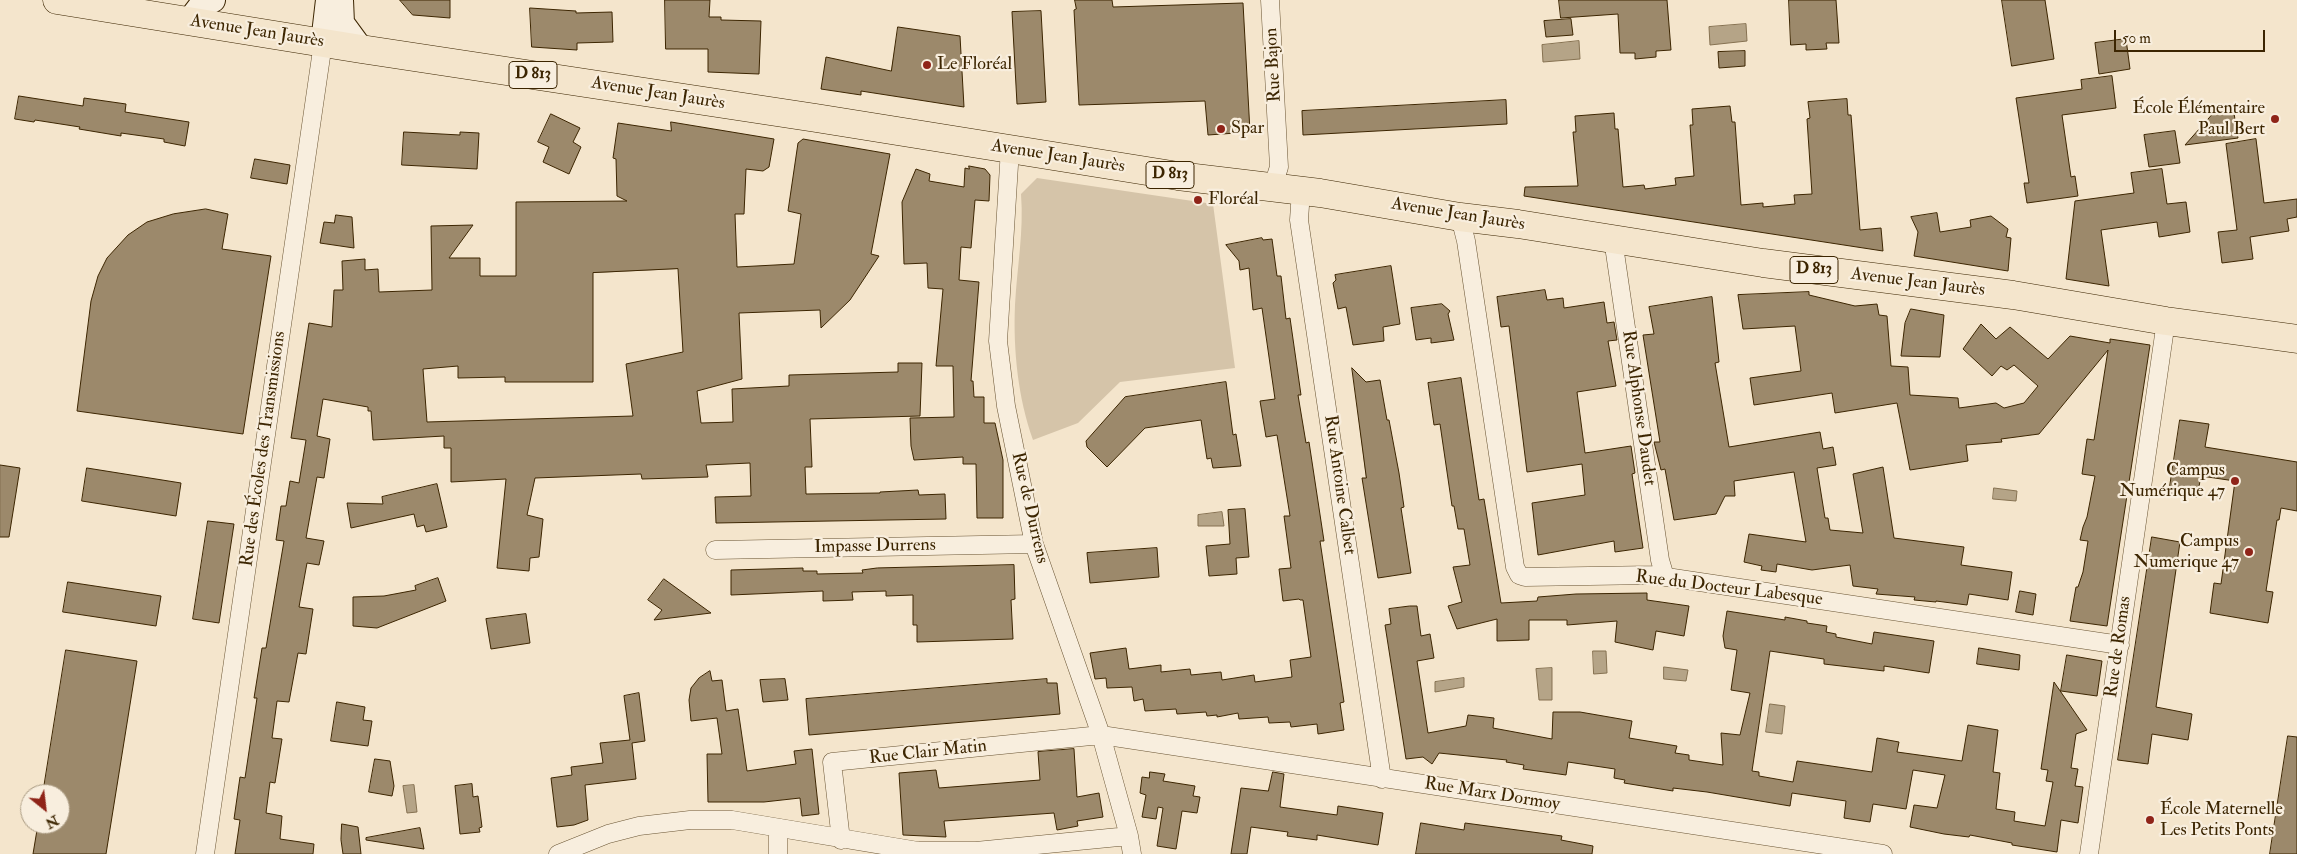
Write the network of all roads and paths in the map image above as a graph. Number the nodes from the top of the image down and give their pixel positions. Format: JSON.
{"nodes":[{"id":1,"x":57,"y":0,"type":"edge"},
{"id":2,"x":213,"y":0,"type":"edge"},
{"id":3,"x":328,"y":0,"type":"edge"},
{"id":4,"x":341,"y":0,"type":"edge"},
{"id":5,"x":1270,"y":0,"type":"edge"},
{"id":6,"x":189,"y":21,"type":"junction"},
{"id":7,"x":323,"y":43,"type":"junction"},
{"id":8,"x":361,"y":50,"type":"junction"},
{"id":9,"x":1010,"y":149,"type":"junction"},
{"id":10,"x":1272,"y":189,"type":"junction"},
{"id":11,"x":1301,"y":191,"type":"junction"},
{"id":12,"x":1460,"y":217,"type":"junction"},
{"id":13,"x":1613,"y":239,"type":"junction"},
{"id":14,"x":2166,"y":321,"type":"junction"},
{"id":15,"x":2297,"y":339,"type":"edge"},
{"id":16,"x":1034,"y":544,"type":"junction"},
{"id":17,"x":715,"y":550,"type":"dead end"},
{"id":18,"x":1665,"y":577,"type":"junction"},
{"id":19,"x":2120,"y":645,"type":"junction"},
{"id":20,"x":1100,"y":735,"type":"junction"},
{"id":21,"x":1382,"y":779,"type":"junction"},
{"id":22,"x":778,"y":828,"type":"junction"},
{"id":23,"x":1129,"y":836,"type":"junction"},
{"id":24,"x":841,"y":840,"type":"junction"},
{"id":25,"x":918,"y":853,"type":"edge"},
{"id":26,"x":205,"y":854,"type":"edge"},
{"id":27,"x":558,"y":854,"type":"edge"},
{"id":28,"x":778,"y":854,"type":"edge"},
{"id":29,"x":1132,"y":854,"type":"edge"},
{"id":30,"x":1884,"y":854,"type":"edge"},
{"id":31,"x":2089,"y":854,"type":"edge"}],
"edges":[{"from":1,"to":6,"type":"main road","name":"Avenue Jean Jaurès","number":"D 813"},
{"from":2,"to":6,"type":"street"},
{"from":3,"to":7,"type":"street"},
{"from":4,"to":8,"type":"street"},
{"from":5,"to":10,"type":"street","name":"Rue Bajon"},
{"from":6,"to":7,"type":"main road","name":"Avenue Jean Jaurès","number":"D 813"},
{"from":7,"to":8,"type":"main road","name":"Avenue Jean Jaurès","number":"D 813"},
{"from":7,"to":26,"type":"street","name":"Rue des Écoles des Transmissions"},
{"from":8,"to":9,"type":"main road","name":"Avenue Jean Jaurès","number":"D 813"},
{"from":9,"to":10,"type":"main road","name":"Avenue Jean Jaurès","number":"D 813"},
{"from":9,"to":16,"type":"street","name":"Rue de Durrens"},
{"from":10,"to":11,"type":"main road","name":"Avenue Jean Jaurès","number":"D 813"},
{"from":11,"to":12,"type":"main road","name":"Avenue Jean Jaurès","number":"D 813"},
{"from":11,"to":21,"type":"street","name":"Rue Antoine Calbet"},
{"from":12,"to":13,"type":"main road","name":"Avenue Jean Jaurès","number":"D 813"},
{"from":12,"to":18,"type":"street","name":"Rue du Docteur Labesque"},
{"from":13,"to":14,"type":"main road","name":"Avenue Jean Jaurès","number":"D 813"},
{"from":13,"to":18,"type":"street","name":"Rue Alphonse Daudet"},
{"from":14,"to":15,"type":"main road","name":"Avenue Jean Jaurès","number":"D 813"},
{"from":14,"to":19,"type":"street","name":"Rue de Romas"},
{"from":16,"to":17,"type":"street","name":"Impasse Durrens"},
{"from":16,"to":20,"type":"street","name":"Rue de Durrens"},
{"from":18,"to":19,"type":"street","name":"Rue du Docteur Labesque"},
{"from":19,"to":31,"type":"street","name":"Rue de Romas"},
{"from":20,"to":21,"type":"street","name":"Rue Marx Dormoy"},
{"from":20,"to":23,"type":"street","name":"Rue de Durrens"},
{"from":20,"to":24,"type":"street","name":"Rue Clair Matin"},
{"from":21,"to":30,"type":"street","name":"Rue Marx Dormoy"},
{"from":22,"to":24,"type":"street"},
{"from":22,"to":27,"type":"street"},
{"from":22,"to":28,"type":"street"},
{"from":23,"to":25,"type":"street"},
{"from":23,"to":29,"type":"street","name":"Rue de Durrens"},
{"from":24,"to":25,"type":"street"}]}
